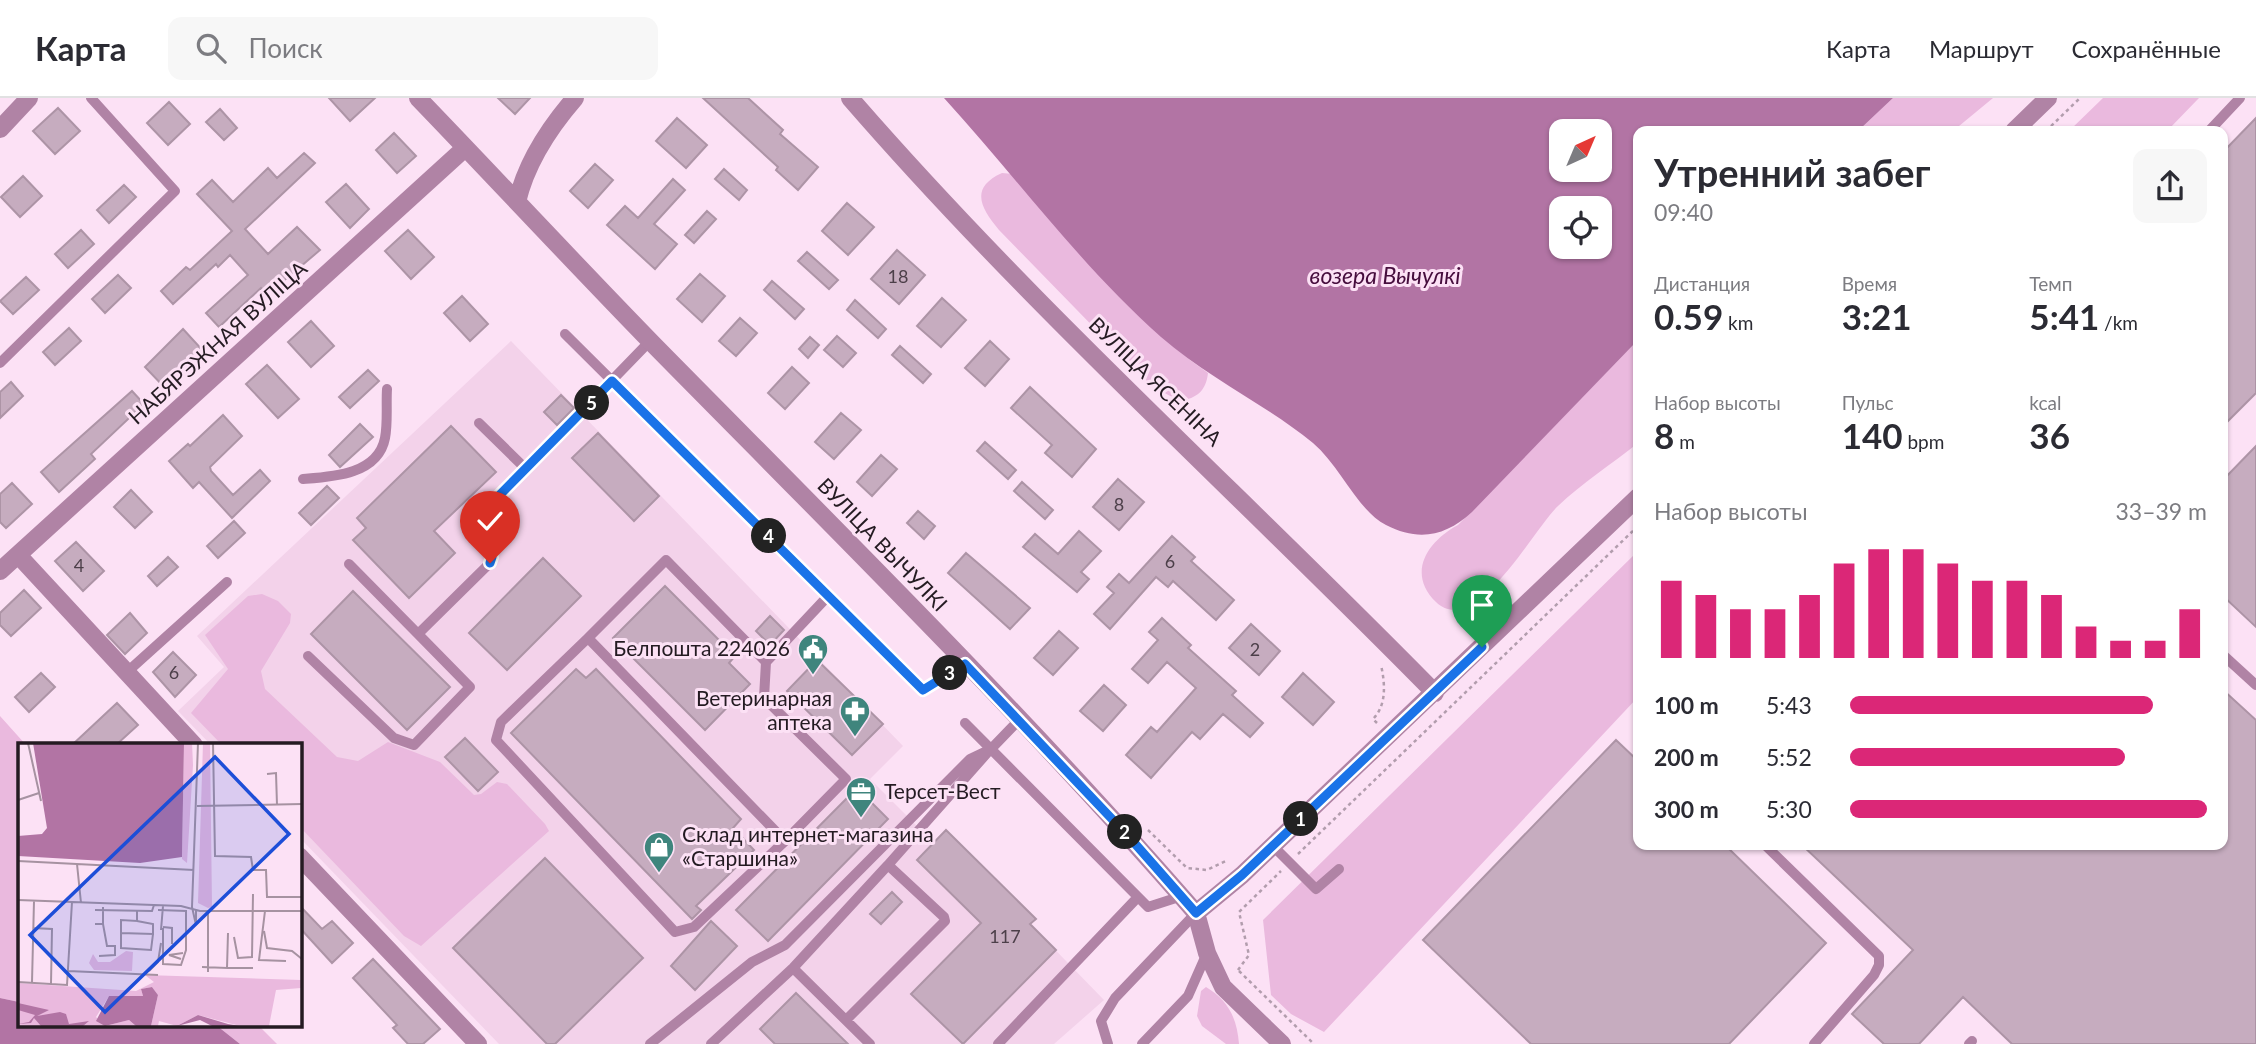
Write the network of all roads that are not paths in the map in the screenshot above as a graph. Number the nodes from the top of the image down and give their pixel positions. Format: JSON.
{"nodes":[{"id":1,"x":29,"y":98,"type":"edge"},
{"id":2,"x":91,"y":98,"type":"edge"},
{"id":3,"x":418,"y":98,"type":"edge"},
{"id":4,"x":575,"y":98,"type":"edge"},
{"id":5,"x":850,"y":98,"type":"edge"},
{"id":6,"x":2048,"y":98,"type":"edge"},
{"id":7,"x":2241,"y":98,"type":"edge"},
{"id":8,"x":2019,"y":126,"type":"edge"},
{"id":9,"x":2215,"y":126,"type":"edge"},
{"id":10,"x":0,"y":129,"type":"edge"},
{"id":11,"x":466,"y":148,"type":"junction"},
{"id":12,"x":517,"y":202,"type":"junction"},
{"id":13,"x":565,"y":334,"type":"dead end"},
{"id":14,"x":650,"y":341,"type":"junction"},
{"id":15,"x":0,"y":363,"type":"edge"},
{"id":16,"x":612,"y":381,"type":"junction"},
{"id":17,"x":387,"y":389,"type":"dead end"},
{"id":18,"x":479,"y":423,"type":"dead end"},
{"id":19,"x":526,"y":469,"type":"junction"},
{"id":20,"x":303,"y":479,"type":"dead end"},
{"id":21,"x":1633,"y":502,"type":"edge"},
{"id":22,"x":19,"y":555,"type":"junction"},
{"id":23,"x":349,"y":564,"type":"dead end"},
{"id":24,"x":0,"y":571,"type":"edge"},
{"id":25,"x":227,"y":582,"type":"dead end"},
{"id":26,"x":829,"y":595,"type":"junction"},
{"id":27,"x":418,"y":634,"type":"junction"},
{"id":28,"x":588,"y":638,"type":"junction"},
{"id":29,"x":308,"y":656,"type":"dead end"},
{"id":30,"x":2228,"y":659,"type":"edge"},
{"id":31,"x":766,"y":662,"type":"junction"},
{"id":32,"x":965,"y":664,"type":"junction"},
{"id":33,"x":126,"y":673,"type":"junction"},
{"id":34,"x":2256,"y":685,"type":"edge"},
{"id":35,"x":1435,"y":693,"type":"junction"},
{"id":36,"x":1019,"y":720,"type":"junction"},
{"id":37,"x":965,"y":723,"type":"dead end"},
{"id":38,"x":192,"y":743,"type":"edge"},
{"id":39,"x":991,"y":749,"type":"junction"},
{"id":40,"x":785,"y":841,"type":"junction"},
{"id":41,"x":1273,"y":846,"type":"junction"},
{"id":42,"x":1770,"y":850,"type":"edge"},
{"id":43,"x":301,"y":858,"type":"edge"},
{"id":44,"x":888,"y":865,"type":"junction"},
{"id":45,"x":1339,"y":869,"type":"dead end"},
{"id":46,"x":1182,"y":896,"type":"junction"},
{"id":47,"x":1138,"y":897,"type":"junction"},
{"id":48,"x":1196,"y":913,"type":"junction"},
{"id":49,"x":1207,"y":953,"type":"junction"},
{"id":50,"x":793,"y":968,"type":"junction"},
{"id":51,"x":846,"y":1020,"type":"junction"},
{"id":52,"x":1273,"y":1041,"type":"edge"},
{"id":53,"x":478,"y":1044,"type":"edge"},
{"id":54,"x":650,"y":1044,"type":"edge"},
{"id":55,"x":711,"y":1044,"type":"edge"},
{"id":56,"x":870,"y":1044,"type":"edge"},
{"id":57,"x":999,"y":1044,"type":"edge"},
{"id":58,"x":1108,"y":1044,"type":"edge"},
{"id":59,"x":1142,"y":1044,"type":"edge"},
{"id":60,"x":1814,"y":1044,"type":"edge"}],
"edges":[{"from":1,"to":10,"type":"street"},
{"from":2,"to":15,"type":"lane"},
{"from":3,"to":11,"type":"street","name":"ВУЛІЦА ВЫЧУЛКІ"},
{"from":4,"to":12,"type":"street"},
{"from":5,"to":35,"type":"street","name":"ВУЛІЦА ЯСЕНІНА"},
{"from":6,"to":8,"type":"street"},
{"from":7,"to":9,"type":"lane"},
{"from":11,"to":12,"type":"street","name":"ВУЛІЦА ВЫЧУЛКІ"},
{"from":11,"to":22,"type":"street","name":"НАБЯРЭЖНАЯ ВУЛІЦА"},
{"from":12,"to":14,"type":"street","name":"ВУЛІЦА ВЫЧУЛКІ"},
{"from":13,"to":16,"type":"lane"},
{"from":14,"to":16,"type":"lane"},
{"from":14,"to":32,"type":"street","name":"ВУЛІЦА ВЫЧУЛКІ"},
{"from":16,"to":19,"type":"lane"},
{"from":16,"to":26,"type":"lane"},
{"from":17,"to":20,"type":"lane"},
{"from":18,"to":19,"type":"lane"},
{"from":19,"to":27,"type":"lane"},
{"from":21,"to":35,"type":"street"},
{"from":22,"to":24,"type":"street","name":"НАБЯРЭЖНАЯ ВУЛІЦА"},
{"from":22,"to":33,"type":"street"},
{"from":23,"to":27,"type":"lane"},
{"from":25,"to":33,"type":"lane"},
{"from":26,"to":31,"type":"lane"},
{"from":26,"to":32,"type":"lane"},
{"from":27,"to":29,"type":"lane"},
{"from":28,"to":31,"type":"lane"},
{"from":28,"to":40,"type":"lane"},
{"from":28,"to":40,"type":"lane"},
{"from":30,"to":34,"type":"lane"},
{"from":31,"to":40,"type":"lane"},
{"from":32,"to":36,"type":"street","name":"ВУЛІЦА ВЫЧУЛКІ"},
{"from":33,"to":38,"type":"street"},
{"from":35,"to":41,"type":"street"},
{"from":36,"to":39,"type":"lane"},
{"from":36,"to":46,"type":"street","name":"ВУЛІЦА ВЫЧУЛКІ"},
{"from":37,"to":39,"type":"lane"},
{"from":39,"to":44,"type":"lane"},
{"from":39,"to":47,"type":"lane"},
{"from":39,"to":54,"type":"lane"},
{"from":41,"to":45,"type":"lane"},
{"from":41,"to":48,"type":"street"},
{"from":42,"to":60,"type":"lane"},
{"from":43,"to":53,"type":"street"},
{"from":44,"to":50,"type":"lane"},
{"from":44,"to":51,"type":"lane"},
{"from":46,"to":47,"type":"lane"},
{"from":46,"to":48,"type":"street","name":"ВУЛІЦА ВЫЧУЛКІ"},
{"from":47,"to":57,"type":"lane"},
{"from":48,"to":49,"type":"street","name":"ВУЛІЦА ВЫЧУЛКІ"},
{"from":48,"to":58,"type":"lane"},
{"from":49,"to":52,"type":"street","name":"ВУЛІЦА ВЫЧУЛКІ"},
{"from":49,"to":59,"type":"lane"},
{"from":50,"to":51,"type":"lane"},
{"from":50,"to":55,"type":"lane"},
{"from":51,"to":56,"type":"lane"}]}
